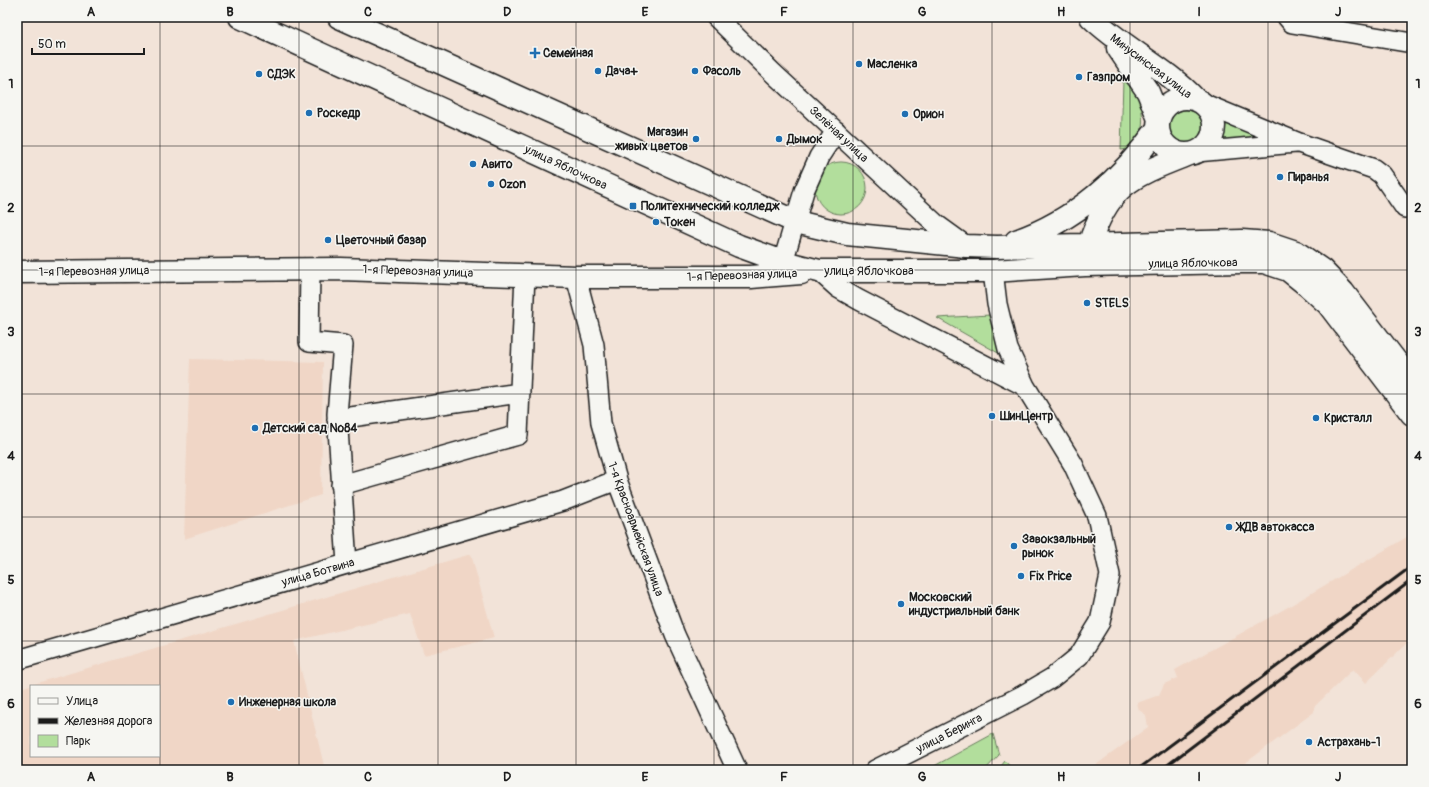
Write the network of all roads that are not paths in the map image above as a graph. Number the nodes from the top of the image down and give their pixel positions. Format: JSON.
{"nodes":[{"id":1,"x":240,"y":17,"type":"edge"},
{"id":2,"x":339,"y":17,"type":"edge"},
{"id":3,"x":716,"y":17,"type":"edge"},
{"id":4,"x":1091,"y":17,"type":"edge"},
{"id":5,"x":1287,"y":17,"type":"edge"},
{"id":6,"x":1106,"y":32,"type":"junction"},
{"id":7,"x":1412,"y":43,"type":"edge"},
{"id":8,"x":1199,"y":101,"type":"junction"},
{"id":9,"x":1159,"y":124,"type":"junction"},
{"id":10,"x":836,"y":131,"type":"junction"},
{"id":11,"x":1299,"y":143,"type":"junction"},
{"id":12,"x":1192,"y":153,"type":"junction"},
{"id":13,"x":1105,"y":206,"type":"junction"},
{"id":14,"x":1405,"y":208,"type":"dead end"},
{"id":15,"x":796,"y":222,"type":"junction"},
{"id":16,"x":1120,"y":244,"type":"junction"},
{"id":17,"x":1090,"y":245,"type":"junction"},
{"id":18,"x":966,"y":246,"type":"junction"},
{"id":19,"x":997,"y":247,"type":"junction"},
{"id":20,"x":782,"y":262,"type":"junction"},
{"id":21,"x":310,"y":269,"type":"junction"},
{"id":22,"x":819,"y":271,"type":"junction"},
{"id":23,"x":993,"y":271,"type":"junction"},
{"id":24,"x":17,"y":272,"type":"edge"},
{"id":25,"x":525,"y":275,"type":"junction"},
{"id":26,"x":576,"y":277,"type":"junction"},
{"id":27,"x":1412,"y":382,"type":"edge"},
{"id":28,"x":1026,"y":386,"type":"junction"},
{"id":29,"x":520,"y":393,"type":"junction"},
{"id":30,"x":1412,"y":414,"type":"edge"},
{"id":31,"x":337,"y":419,"type":"junction"},
{"id":32,"x":617,"y":480,"type":"junction"},
{"id":33,"x":341,"y":485,"type":"junction"},
{"id":34,"x":347,"y":564,"type":"junction"},
{"id":35,"x":17,"y":660,"type":"edge"},
{"id":36,"x":736,"y":770,"type":"edge"},
{"id":37,"x":875,"y":770,"type":"edge"}],
"edges":[{"from":1,"to":20,"type":"main road","name":"улица Яблочкова"},
{"from":2,"to":15,"type":"main road","name":"улица Яблочкова"},
{"from":3,"to":10,"type":"street","name":"Зелёная улица"},
{"from":4,"to":6,"type":"main road","name":"Минусинская улица"},
{"from":5,"to":7,"type":"street"},
{"from":6,"to":8,"type":"main road","name":"Минусинская улица"},
{"from":6,"to":9,"type":"main road","name":"Минусинская улица"},
{"from":8,"to":9,"type":"main road"},
{"from":8,"to":11,"type":"street"},
{"from":8,"to":12,"type":"main road"},
{"from":9,"to":12,"type":"main road"},
{"from":9,"to":19,"type":"main road"},
{"from":10,"to":15,"type":"street"},
{"from":10,"to":18,"type":"street","name":"Зелёная улица"},
{"from":11,"to":12,"type":"street"},
{"from":11,"to":14,"type":"street"},
{"from":12,"to":13,"type":"main road"},
{"from":13,"to":16,"type":"main road"},
{"from":13,"to":17,"type":"main road"},
{"from":15,"to":18,"type":"main road","name":"улица Яблочкова"},
{"from":15,"to":20,"type":"street"},
{"from":16,"to":17,"type":"main road","name":"улица Яблочкова"},
{"from":16,"to":27,"type":"main road","name":"улица Яблочкова"},
{"from":17,"to":19,"type":"main road","name":"улица Яблочкова"},
{"from":18,"to":19,"type":"main road","name":"улица Яблочкова"},
{"from":20,"to":22,"type":"main road","name":"улица Яблочкова"},
{"from":21,"to":24,"type":"main road","name":"1-я Перевозная улица"},
{"from":21,"to":25,"type":"main road","name":"1-я Перевозная улица"},
{"from":21,"to":31,"type":"street"},
{"from":22,"to":23,"type":"main road","name":"улица Яблочкова"},
{"from":22,"to":26,"type":"main road","name":"1-я Перевозная улица"},
{"from":22,"to":28,"type":"street"},
{"from":23,"to":28,"type":"street","name":"улица Беринга"},
{"from":23,"to":30,"type":"main road","name":"улица Яблочкова"},
{"from":25,"to":26,"type":"main road","name":"1-я Перевозная улица"},
{"from":25,"to":29,"type":"street"},
{"from":26,"to":32,"type":"street","name":"1-я Красноармейская улица"},
{"from":28,"to":37,"type":"street","name":"улица Беринга"},
{"from":29,"to":31,"type":"street"},
{"from":29,"to":33,"type":"street"},
{"from":31,"to":33,"type":"street"},
{"from":32,"to":34,"type":"street","name":"улица Ботвина"},
{"from":32,"to":36,"type":"street","name":"1-я Красноармейская улица"},
{"from":33,"to":34,"type":"street"},
{"from":34,"to":35,"type":"street","name":"улица Ботвина"}]}
